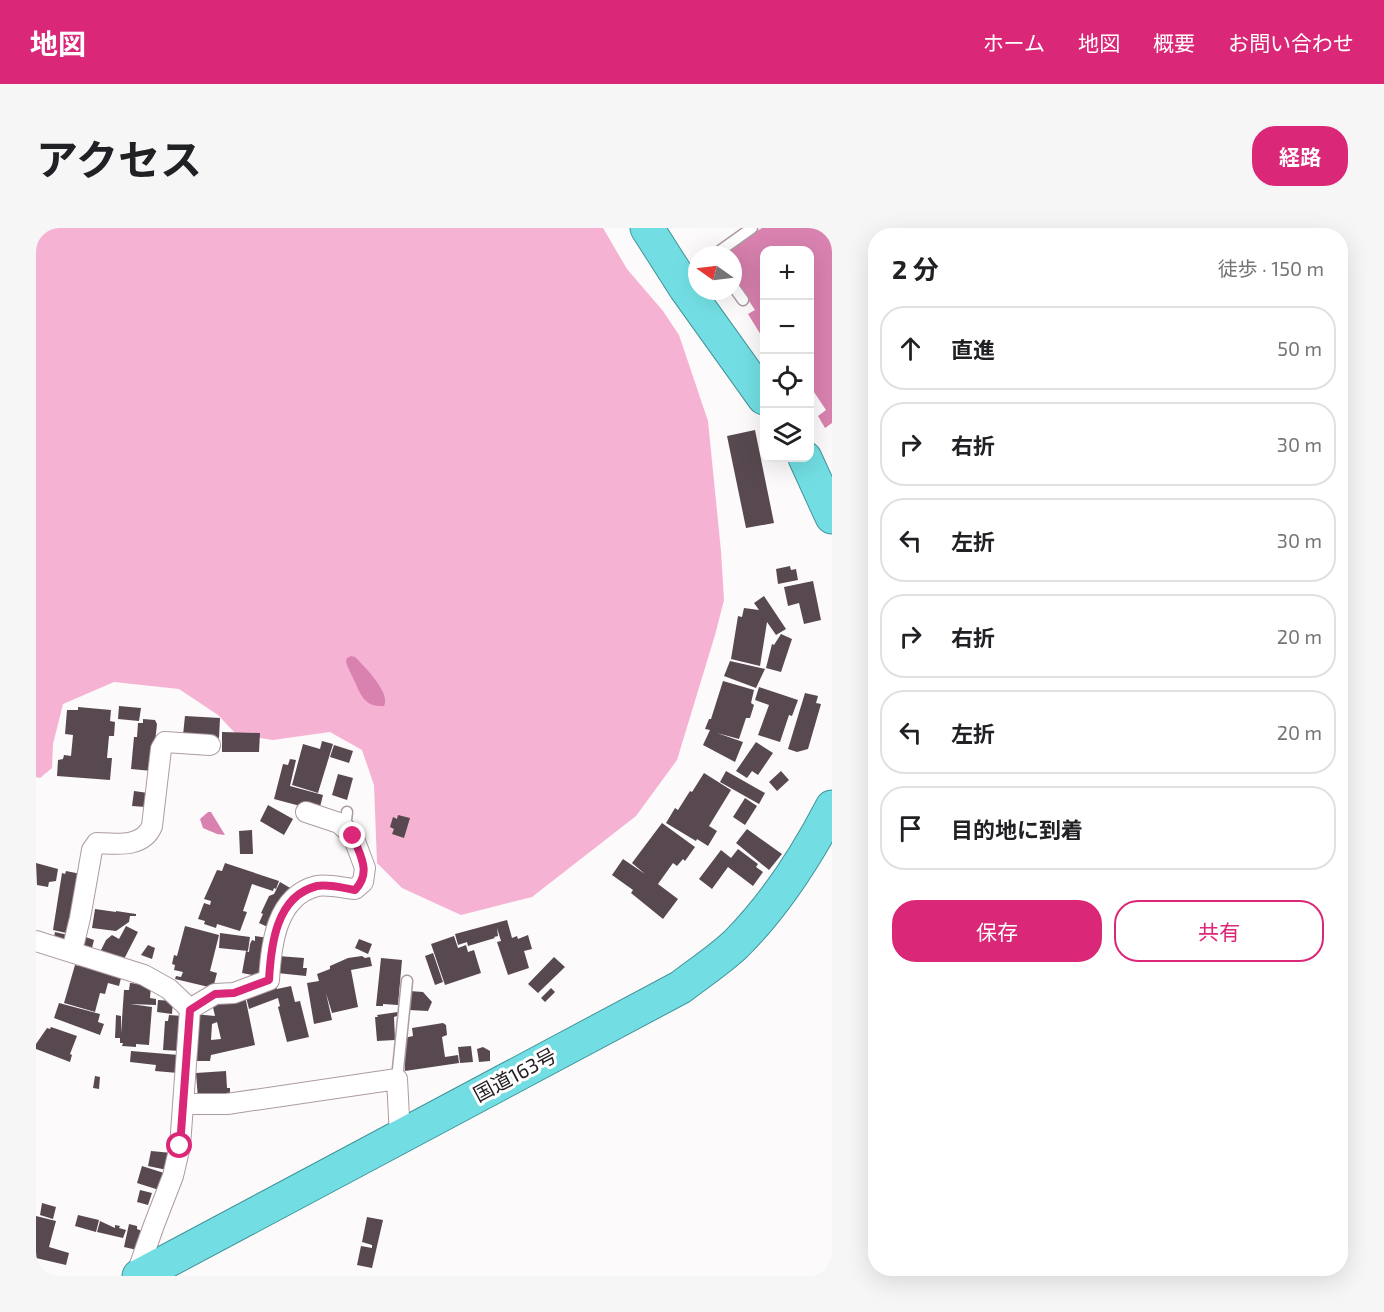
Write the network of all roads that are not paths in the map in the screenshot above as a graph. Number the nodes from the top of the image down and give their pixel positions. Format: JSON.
{"nodes":[{"id":1,"x":646,"y":228,"type":"edge"},
{"id":2,"x":752,"y":228,"type":"edge"},
{"id":3,"x":727,"y":246,"type":"edge"},
{"id":4,"x":760,"y":391,"type":"edge"},
{"id":5,"x":807,"y":462,"type":"edge"},
{"id":6,"x":832,"y":517,"type":"edge"},
{"id":7,"x":210,"y":746,"type":"dead end"},
{"id":8,"x":832,"y":807,"type":"edge"},
{"id":9,"x":306,"y":812,"type":"dead end"},
{"id":10,"x":36,"y":941,"type":"edge"},
{"id":11,"x":72,"y":951,"type":"junction"},
{"id":12,"x":407,"y":981,"type":"dead end"},
{"id":13,"x":190,"y":1010,"type":"junction"},
{"id":14,"x":397,"y":1079,"type":"junction"},
{"id":15,"x":184,"y":1104,"type":"junction"},
{"id":16,"x":400,"y":1136,"type":"junction"},
{"id":17,"x":138,"y":1276,"type":"edge"}],
"edges":[{"from":1,"to":4,"type":"highway"},
{"from":2,"to":3,"type":"lane"},
{"from":5,"to":6,"type":"highway"},
{"from":7,"to":11,"type":"street"},
{"from":8,"to":16,"type":"highway","name":"国道163号"},
{"from":9,"to":13,"type":"street"},
{"from":10,"to":11,"type":"street"},
{"from":11,"to":13,"type":"street"},
{"from":12,"to":14,"type":"lane"},
{"from":13,"to":15,"type":"street"},
{"from":14,"to":15,"type":"street"},
{"from":14,"to":16,"type":"street"},
{"from":15,"to":17,"type":"street"},
{"from":16,"to":17,"type":"highway","name":"国道163号"}]}
